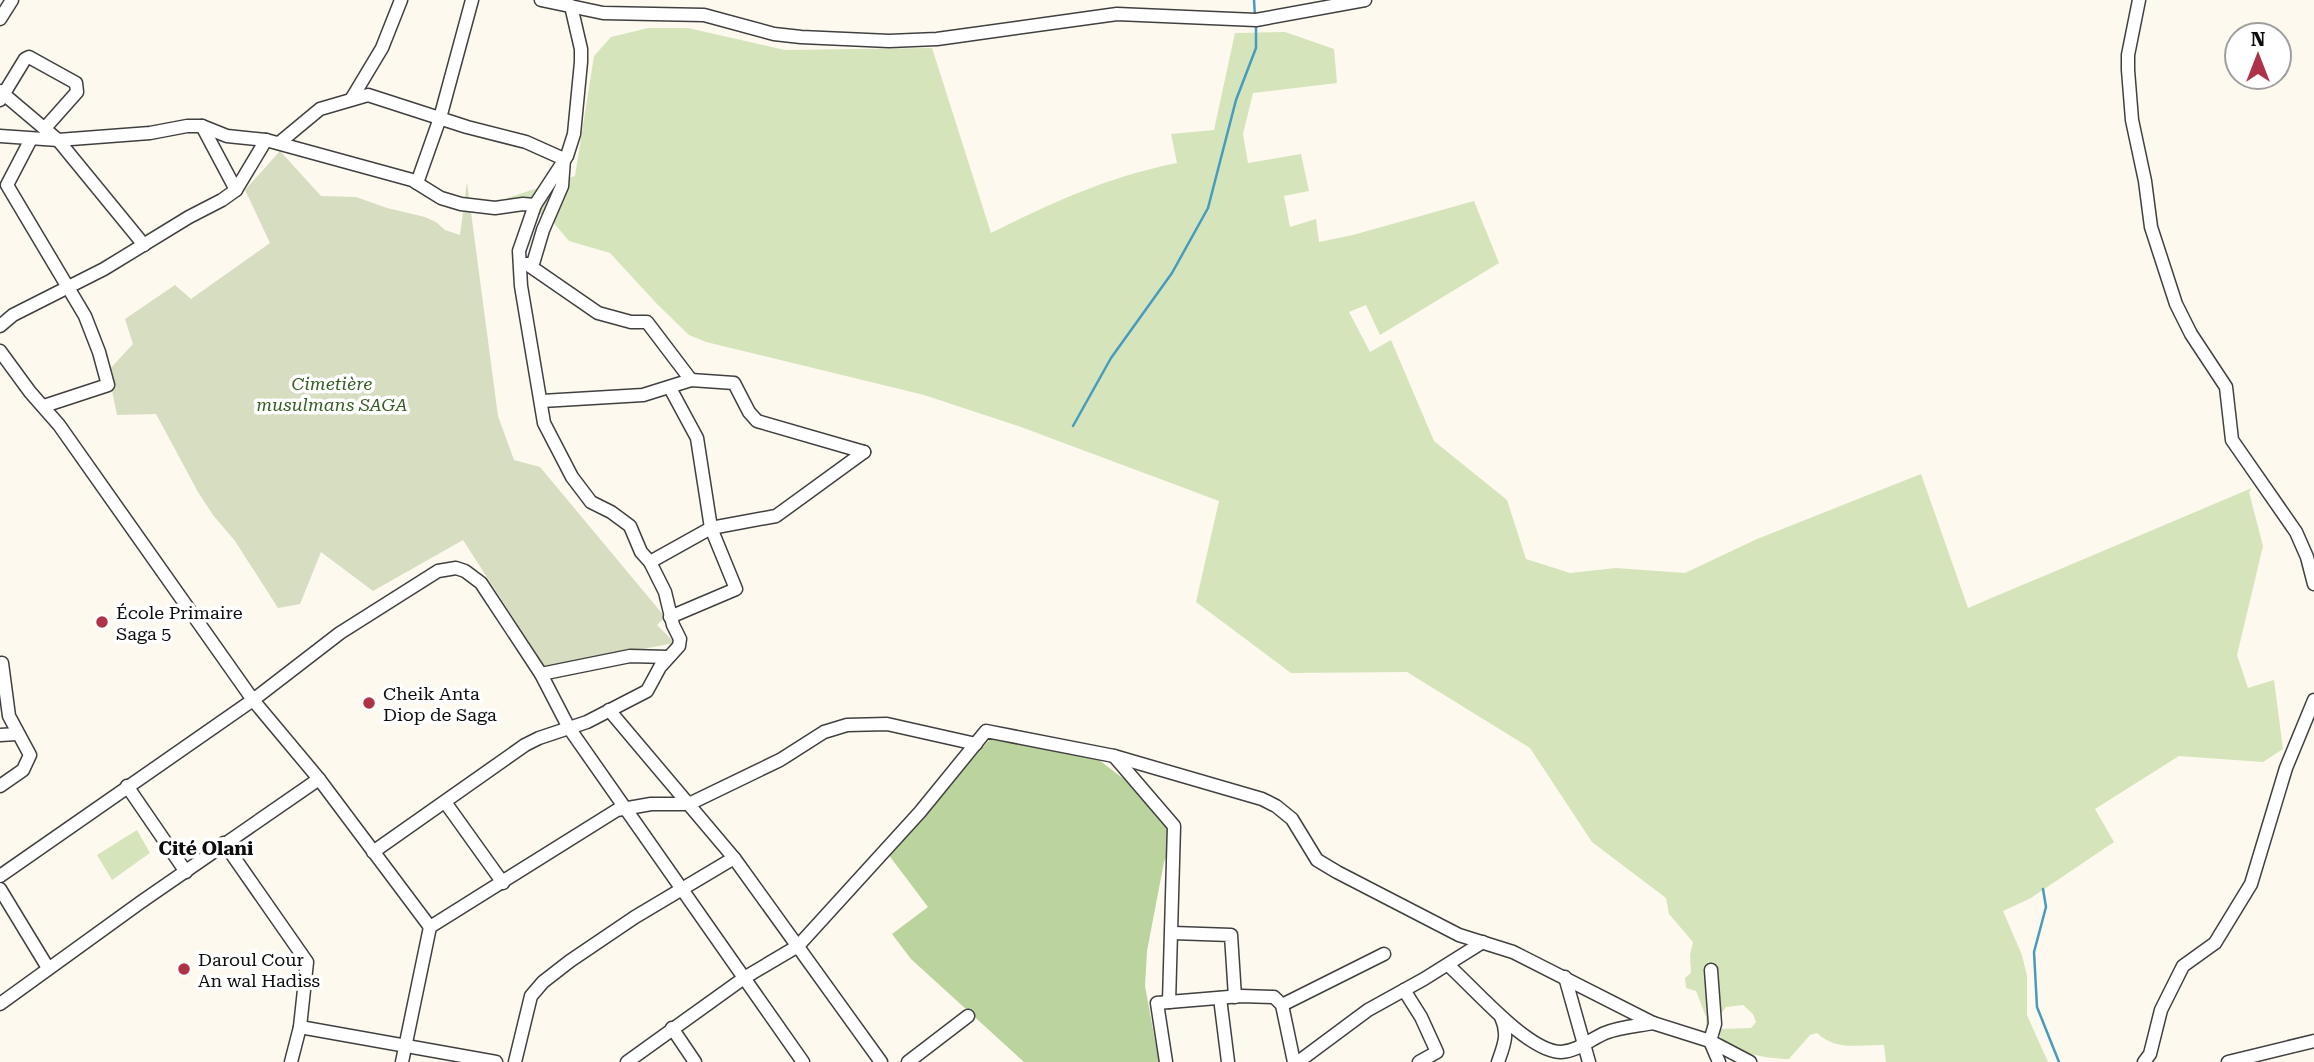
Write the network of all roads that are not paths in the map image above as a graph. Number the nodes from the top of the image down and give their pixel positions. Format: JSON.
{"nodes":[{"id":1,"x":12,"y":0,"type":"edge"},
{"id":2,"x":401,"y":0,"type":"edge"},
{"id":3,"x":472,"y":0,"type":"edge"},
{"id":4,"x":541,"y":0,"type":"edge"},
{"id":5,"x":1365,"y":0,"type":"edge"},
{"id":6,"x":2139,"y":0,"type":"edge"},
{"id":7,"x":571,"y":6,"type":"junction"},
{"id":8,"x":0,"y":19,"type":"edge"},
{"id":9,"x":1,"y":95,"type":"edge"},
{"id":10,"x":352,"y":99,"type":"junction"},
{"id":11,"x":440,"y":118,"type":"junction"},
{"id":12,"x":202,"y":126,"type":"junction"},
{"id":13,"x":46,"y":128,"type":"junction"},
{"id":14,"x":0,"y":136,"type":"edge"},
{"id":15,"x":31,"y":139,"type":"junction"},
{"id":16,"x":58,"y":140,"type":"junction"},
{"id":17,"x":273,"y":142,"type":"junction"},
{"id":18,"x":565,"y":159,"type":"junction"},
{"id":19,"x":417,"y":183,"type":"junction"},
{"id":20,"x":236,"y":190,"type":"junction"},
{"id":21,"x":535,"y":205,"type":"junction"},
{"id":22,"x":144,"y":245,"type":"junction"},
{"id":23,"x":519,"y":260,"type":"junction"},
{"id":24,"x":532,"y":267,"type":"junction"},
{"id":25,"x":67,"y":288,"type":"junction"},
{"id":26,"x":0,"y":326,"type":"edge"},
{"id":27,"x":0,"y":353,"type":"edge"},
{"id":28,"x":691,"y":380,"type":"junction"},
{"id":29,"x":670,"y":388,"type":"junction"},
{"id":30,"x":541,"y":401,"type":"junction"},
{"id":31,"x":44,"y":406,"type":"junction"},
{"id":32,"x":712,"y":528,"type":"junction"},
{"id":33,"x":650,"y":562,"type":"junction"},
{"id":34,"x":2311,"y":564,"type":"edge"},
{"id":35,"x":2314,"y":584,"type":"edge"},
{"id":36,"x":670,"y":617,"type":"junction"},
{"id":37,"x":668,"y":657,"type":"junction"},
{"id":38,"x":2,"y":663,"type":"dead end"},
{"id":39,"x":541,"y":674,"type":"junction"},
{"id":40,"x":253,"y":700,"type":"junction"},
{"id":41,"x":2314,"y":700,"type":"edge"},
{"id":42,"x":609,"y":710,"type":"junction"},
{"id":43,"x":569,"y":728,"type":"junction"},
{"id":44,"x":17,"y":734,"type":"junction"},
{"id":45,"x":0,"y":735,"type":"edge"},
{"id":46,"x":976,"y":744,"type":"junction"},
{"id":47,"x":1114,"y":756,"type":"junction"},
{"id":48,"x":319,"y":779,"type":"junction"},
{"id":49,"x":0,"y":786,"type":"edge"},
{"id":50,"x":127,"y":786,"type":"junction"},
{"id":51,"x":445,"y":802,"type":"junction"},
{"id":52,"x":689,"y":804,"type":"junction"},
{"id":53,"x":625,"y":808,"type":"junction"},
{"id":54,"x":224,"y":843,"type":"junction"},
{"id":55,"x":373,"y":852,"type":"junction"},
{"id":56,"x":734,"y":858,"type":"junction"},
{"id":57,"x":186,"y":872,"type":"junction"},
{"id":58,"x":0,"y":876,"type":"edge"},
{"id":59,"x":503,"y":883,"type":"junction"},
{"id":60,"x":0,"y":889,"type":"edge"},
{"id":61,"x":682,"y":889,"type":"junction"},
{"id":62,"x":430,"y":927,"type":"junction"},
{"id":63,"x":1173,"y":933,"type":"junction"},
{"id":64,"x":1483,"y":942,"type":"junction"},
{"id":65,"x":798,"y":946,"type":"junction"},
{"id":66,"x":1384,"y":954,"type":"dead end"},
{"id":67,"x":1448,"y":965,"type":"junction"},
{"id":68,"x":48,"y":968,"type":"junction"},
{"id":69,"x":1710,"y":970,"type":"dead end"},
{"id":70,"x":1565,"y":977,"type":"junction"},
{"id":71,"x":744,"y":978,"type":"junction"},
{"id":72,"x":1404,"y":990,"type":"junction"},
{"id":73,"x":1235,"y":997,"type":"junction"},
{"id":74,"x":1220,"y":998,"type":"junction"},
{"id":75,"x":1169,"y":1002,"type":"junction"},
{"id":76,"x":0,"y":1004,"type":"edge"},
{"id":77,"x":1282,"y":1005,"type":"junction"},
{"id":78,"x":968,"y":1016,"type":"dead end"},
{"id":79,"x":1501,"y":1017,"type":"junction"},
{"id":80,"x":1653,"y":1023,"type":"junction"},
{"id":81,"x":300,"y":1027,"type":"junction"},
{"id":82,"x":672,"y":1028,"type":"junction"},
{"id":83,"x":1710,"y":1041,"type":"junction"},
{"id":84,"x":2314,"y":1041,"type":"edge"},
{"id":85,"x":405,"y":1045,"type":"junction"},
{"id":86,"x":1584,"y":1045,"type":"junction"},
{"id":87,"x":1440,"y":1057,"type":"edge"},
{"id":88,"x":291,"y":1062,"type":"edge"},
{"id":89,"x":402,"y":1062,"type":"edge"},
{"id":90,"x":496,"y":1062,"type":"edge"},
{"id":91,"x":516,"y":1062,"type":"edge"},
{"id":92,"x":626,"y":1062,"type":"edge"},
{"id":93,"x":695,"y":1062,"type":"edge"},
{"id":94,"x":803,"y":1062,"type":"edge"},
{"id":95,"x":881,"y":1062,"type":"edge"},
{"id":96,"x":908,"y":1062,"type":"edge"},
{"id":97,"x":1166,"y":1062,"type":"edge"},
{"id":98,"x":1228,"y":1062,"type":"edge"},
{"id":99,"x":1296,"y":1062,"type":"edge"},
{"id":100,"x":1419,"y":1062,"type":"edge"},
{"id":101,"x":1497,"y":1062,"type":"edge"},
{"id":102,"x":1589,"y":1062,"type":"edge"},
{"id":103,"x":1719,"y":1062,"type":"edge"},
{"id":104,"x":1750,"y":1062,"type":"edge"},
{"id":105,"x":2144,"y":1062,"type":"edge"},
{"id":106,"x":2228,"y":1062,"type":"edge"}],
"edges":[{"from":1,"to":8,"type":"street"},
{"from":2,"to":10,"type":"street"},
{"from":3,"to":11,"type":"street"},
{"from":4,"to":7,"type":"street"},
{"from":5,"to":7,"type":"street"},
{"from":6,"to":34,"type":"street"},
{"from":7,"to":18,"type":"street"},
{"from":9,"to":13,"type":"street"},
{"from":9,"to":13,"type":"street"},
{"from":10,"to":11,"type":"street"},
{"from":10,"to":17,"type":"street"},
{"from":11,"to":18,"type":"street"},
{"from":11,"to":19,"type":"street"},
{"from":12,"to":16,"type":"street"},
{"from":12,"to":17,"type":"street"},
{"from":12,"to":20,"type":"street"},
{"from":13,"to":16,"type":"street"},
{"from":14,"to":15,"type":"street"},
{"from":15,"to":16,"type":"street"},
{"from":15,"to":25,"type":"street"},
{"from":16,"to":22,"type":"street"},
{"from":17,"to":19,"type":"street"},
{"from":17,"to":20,"type":"street"},
{"from":18,"to":21,"type":"street"},
{"from":18,"to":24,"type":"street"},
{"from":19,"to":21,"type":"street"},
{"from":20,"to":22,"type":"street"},
{"from":21,"to":23,"type":"street"},
{"from":22,"to":25,"type":"street"},
{"from":23,"to":24,"type":"street"},
{"from":23,"to":30,"type":"street"},
{"from":24,"to":28,"type":"street"},
{"from":25,"to":26,"type":"street"},
{"from":25,"to":31,"type":"street"},
{"from":27,"to":31,"type":"street"},
{"from":28,"to":29,"type":"street"},
{"from":28,"to":32,"type":"street"},
{"from":29,"to":30,"type":"street"},
{"from":29,"to":32,"type":"street"},
{"from":30,"to":33,"type":"street"},
{"from":31,"to":40,"type":"street"},
{"from":32,"to":33,"type":"street"},
{"from":32,"to":36,"type":"street"},
{"from":33,"to":36,"type":"street"},
{"from":34,"to":35,"type":"street"},
{"from":36,"to":37,"type":"street"},
{"from":37,"to":39,"type":"street"},
{"from":37,"to":42,"type":"street"},
{"from":38,"to":44,"type":"street"},
{"from":39,"to":40,"type":"street"},
{"from":39,"to":43,"type":"street"},
{"from":40,"to":48,"type":"street"},
{"from":40,"to":50,"type":"street"},
{"from":41,"to":105,"type":"street"},
{"from":42,"to":43,"type":"street"},
{"from":42,"to":52,"type":"street"},
{"from":43,"to":51,"type":"street"},
{"from":43,"to":53,"type":"street"},
{"from":44,"to":45,"type":"street"},
{"from":44,"to":49,"type":"street"},
{"from":46,"to":47,"type":"street"},
{"from":46,"to":52,"type":"street"},
{"from":46,"to":65,"type":"street"},
{"from":47,"to":63,"type":"street"},
{"from":47,"to":64,"type":"street"},
{"from":48,"to":54,"type":"street"},
{"from":48,"to":55,"type":"street"},
{"from":50,"to":57,"type":"street"},
{"from":50,"to":58,"type":"street"},
{"from":51,"to":55,"type":"street"},
{"from":51,"to":59,"type":"street"},
{"from":52,"to":53,"type":"street"},
{"from":52,"to":56,"type":"street"},
{"from":53,"to":59,"type":"street"},
{"from":53,"to":61,"type":"street"},
{"from":54,"to":57,"type":"street"},
{"from":54,"to":81,"type":"street"},
{"from":55,"to":62,"type":"street"},
{"from":56,"to":61,"type":"street"},
{"from":56,"to":65,"type":"street"},
{"from":57,"to":68,"type":"street"},
{"from":59,"to":62,"type":"street"},
{"from":60,"to":68,"type":"street"},
{"from":61,"to":71,"type":"street"},
{"from":61,"to":91,"type":"street"},
{"from":62,"to":85,"type":"street"},
{"from":63,"to":73,"type":"street"},
{"from":63,"to":75,"type":"street"},
{"from":64,"to":67,"type":"street"},
{"from":64,"to":70,"type":"street"},
{"from":65,"to":71,"type":"street"},
{"from":65,"to":95,"type":"street"},
{"from":66,"to":77,"type":"street"},
{"from":67,"to":72,"type":"street"},
{"from":67,"to":79,"type":"street"},
{"from":68,"to":76,"type":"street"},
{"from":69,"to":83,"type":"street"},
{"from":70,"to":80,"type":"street"},
{"from":70,"to":86,"type":"street"},
{"from":71,"to":82,"type":"street"},
{"from":71,"to":94,"type":"street"},
{"from":72,"to":87,"type":"street"},
{"from":72,"to":99,"type":"street"},
{"from":73,"to":74,"type":"street"},
{"from":73,"to":77,"type":"street"},
{"from":74,"to":75,"type":"street"},
{"from":74,"to":98,"type":"street"},
{"from":75,"to":97,"type":"street"},
{"from":77,"to":99,"type":"street"},
{"from":78,"to":96,"type":"street"},
{"from":79,"to":86,"type":"street"},
{"from":79,"to":101,"type":"street"},
{"from":80,"to":83,"type":"street"},
{"from":80,"to":86,"type":"street"},
{"from":81,"to":85,"type":"street"},
{"from":81,"to":88,"type":"street"},
{"from":82,"to":92,"type":"street"},
{"from":82,"to":93,"type":"street"},
{"from":83,"to":103,"type":"street"},
{"from":83,"to":104,"type":"street"},
{"from":84,"to":106,"type":"street"},
{"from":85,"to":89,"type":"street"},
{"from":85,"to":90,"type":"street"},
{"from":86,"to":102,"type":"street"},
{"from":87,"to":100,"type":"street"}]}
